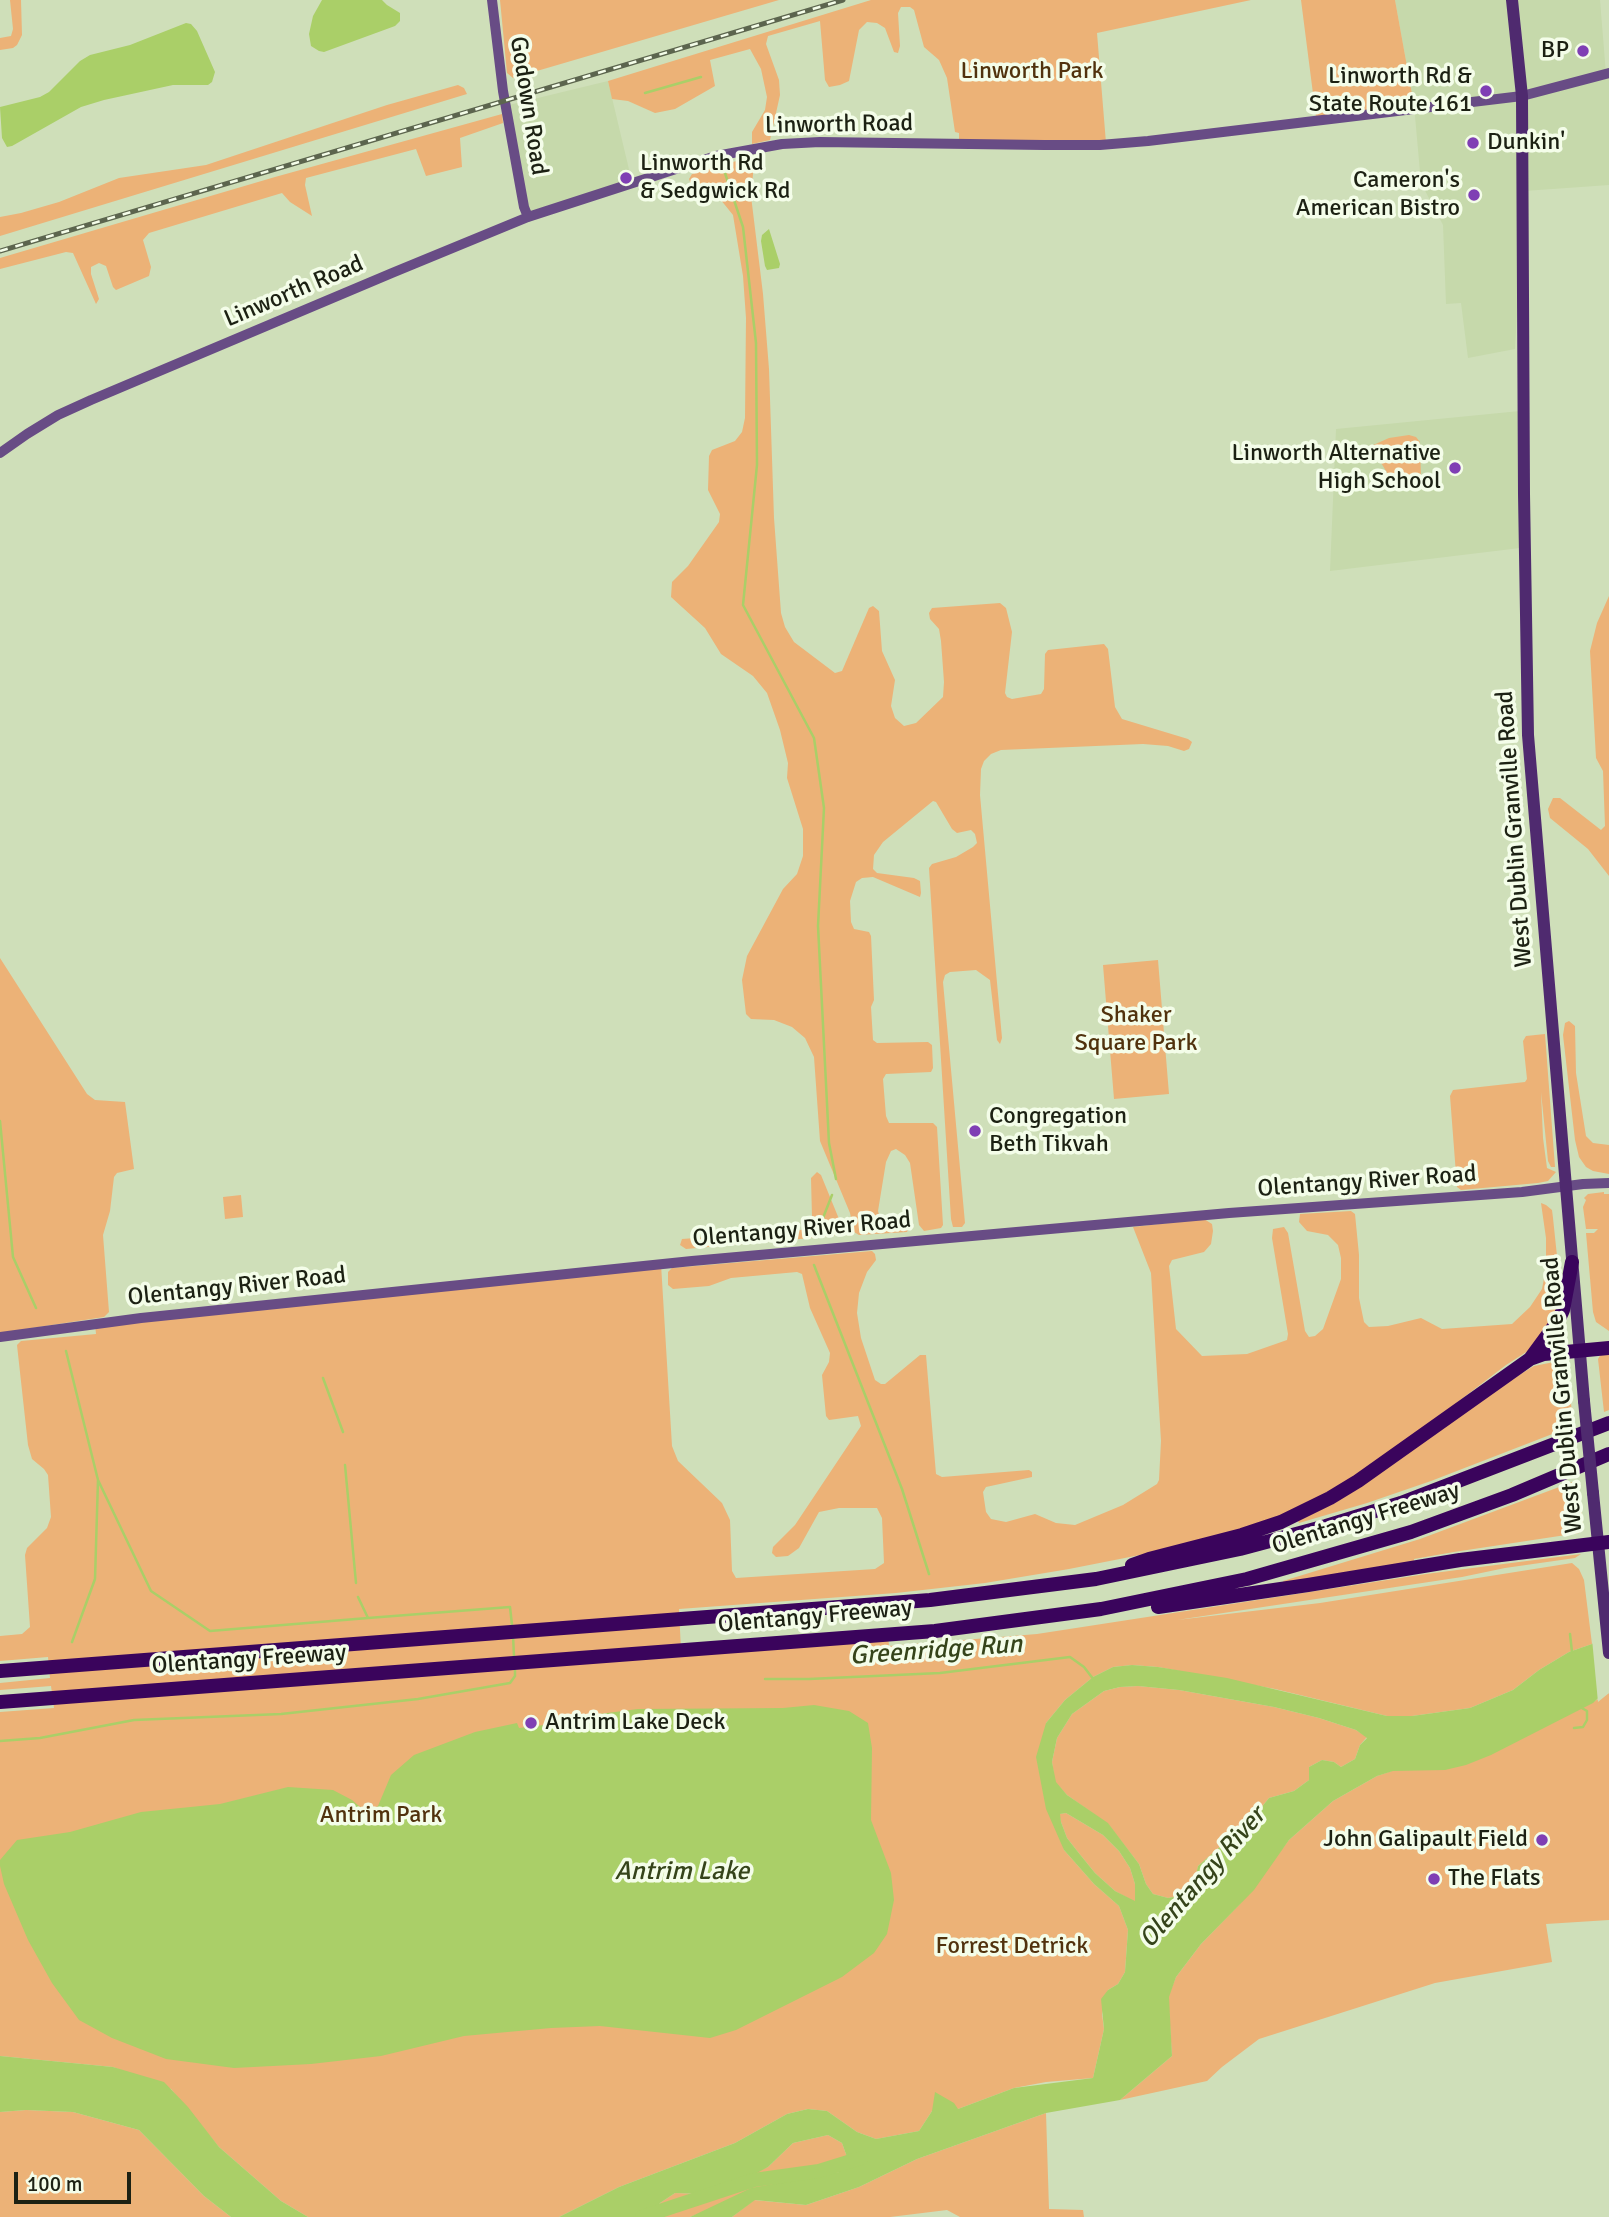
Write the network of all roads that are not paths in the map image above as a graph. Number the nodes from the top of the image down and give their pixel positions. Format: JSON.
{"nodes":[{"id":1,"x":492,"y":0,"type":"edge"},
{"id":2,"x":1512,"y":0,"type":"edge"},
{"id":3,"x":1609,"y":73,"type":"edge"},
{"id":4,"x":1522,"y":96,"type":"junction"},
{"id":5,"x":528,"y":218,"type":"junction"},
{"id":6,"x":0,"y":453,"type":"edge"},
{"id":7,"x":1609,"y":1183,"type":"edge"},
{"id":8,"x":1566,"y":1187,"type":"junction"},
{"id":9,"x":1572,"y":1262,"type":"junction"},
{"id":10,"x":0,"y":1337,"type":"edge"},
{"id":11,"x":1609,"y":1348,"type":"edge"},
{"id":12,"x":1580,"y":1350,"type":"junction"},
{"id":13,"x":1530,"y":1359,"type":"junction"},
{"id":14,"x":1609,"y":1423,"type":"edge"},
{"id":15,"x":1609,"y":1454,"type":"edge"},
{"id":16,"x":1604,"y":1543,"type":"edge"},
{"id":17,"x":1096,"y":1579,"type":"junction"},
{"id":18,"x":1101,"y":1609,"type":"junction"},
{"id":19,"x":1609,"y":1653,"type":"edge"},
{"id":20,"x":0,"y":1671,"type":"edge"},
{"id":21,"x":0,"y":1702,"type":"edge"}],
"edges":[{"from":1,"to":5,"type":"main road","name":"Godown Road"},
{"from":2,"to":4,"type":"main road","name":"West Dublin Granville Road"},
{"from":3,"to":4,"type":"main road","name":"Linworth Road"},
{"from":4,"to":5,"type":"main road","name":"Linworth Road"},
{"from":4,"to":8,"type":"main road","name":"West Dublin Granville Road"},
{"from":5,"to":6,"type":"main road","name":"Linworth Road"},
{"from":7,"to":8,"type":"main road","name":"Olentangy River Road"},
{"from":8,"to":9,"type":"main road","name":"West Dublin Granville Road"},
{"from":8,"to":10,"type":"main road","name":"Olentangy River Road"},
{"from":9,"to":12,"type":"main road","name":"West Dublin Granville Road"},
{"from":9,"to":13,"type":"highway"},
{"from":11,"to":12,"type":"highway"},
{"from":12,"to":13,"type":"highway"},
{"from":12,"to":16,"type":"main road","name":"West Dublin Granville Road","bridge":true},
{"from":13,"to":17,"type":"highway"},
{"from":14,"to":17,"type":"highway","name":"Olentangy Freeway"},
{"from":15,"to":18,"type":"highway","name":"Olentangy Freeway"},
{"from":16,"to":18,"type":"highway"},
{"from":16,"to":19,"type":"main road","name":"West Dublin Granville Road"},
{"from":17,"to":20,"type":"highway","name":"Olentangy Freeway"},
{"from":18,"to":21,"type":"highway","name":"Olentangy Freeway"}]}
